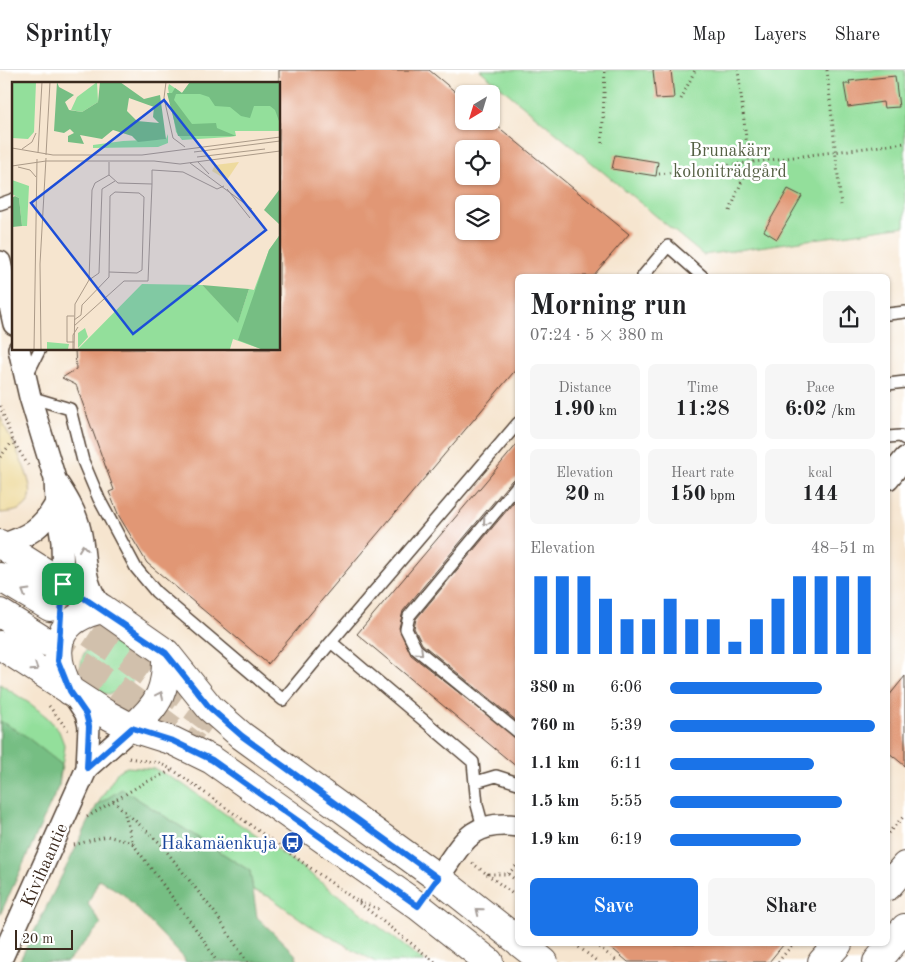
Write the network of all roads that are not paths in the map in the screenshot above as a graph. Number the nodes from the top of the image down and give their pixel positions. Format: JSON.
{"nodes":[{"id":1,"x":12,"y":200,"type":"edge"},
{"id":2,"x":0,"y":204,"type":"edge"},
{"id":3,"x":0,"y":262,"type":"edge"},
{"id":4,"x":645,"y":274,"type":"edge"},
{"id":5,"x":700,"y":274,"type":"edge"},
{"id":6,"x":905,"y":312,"type":"edge"},
{"id":7,"x":890,"y":314,"type":"edge"},
{"id":8,"x":12,"y":315,"type":"edge"},
{"id":9,"x":35,"y":350,"type":"edge"},
{"id":10,"x":905,"y":382,"type":"edge"},
{"id":11,"x":890,"y":384,"type":"edge"},
{"id":12,"x":28,"y":387,"type":"junction"},
{"id":13,"x":515,"y":427,"type":"edge"},
{"id":14,"x":890,"y":437,"type":"edge"},
{"id":15,"x":905,"y":439,"type":"edge"},
{"id":16,"x":905,"y":458,"type":"edge"},
{"id":17,"x":890,"y":477,"type":"edge"},
{"id":18,"x":55,"y":479,"type":"junction"},
{"id":19,"x":515,"y":489,"type":"edge"},
{"id":20,"x":56,"y":502,"type":"junction"},
{"id":21,"x":1,"y":544,"type":"edge"},
{"id":22,"x":0,"y":577,"type":"edge"},
{"id":23,"x":63,"y":584,"type":"junction"},
{"id":24,"x":50,"y":607,"type":"tunnel mouth"},
{"id":25,"x":103,"y":609,"type":"junction"},
{"id":26,"x":0,"y":613,"type":"edge"},
{"id":27,"x":53,"y":640,"type":"junction"},
{"id":28,"x":331,"y":642,"type":"junction"},
{"id":29,"x":0,"y":645,"type":"edge"},
{"id":30,"x":166,"y":653,"type":"junction"},
{"id":31,"x":70,"y":691,"type":"junction"},
{"id":32,"x":132,"y":728,"type":"junction"},
{"id":33,"x":515,"y":730,"type":"edge"},
{"id":34,"x":87,"y":768,"type":"junction"},
{"id":35,"x":476,"y":782,"type":"junction"},
{"id":36,"x":515,"y":782,"type":"edge"},
{"id":37,"x":515,"y":826,"type":"edge"},
{"id":38,"x":483,"y":827,"type":"junction"},
{"id":39,"x":905,"y":866,"type":"edge"},
{"id":40,"x":438,"y":878,"type":"junction"},
{"id":41,"x":890,"y":884,"type":"edge"},
{"id":42,"x":418,"y":906,"type":"junction"},
{"id":43,"x":905,"y":928,"type":"edge"},
{"id":44,"x":515,"y":939,"type":"edge"},
{"id":45,"x":524,"y":946,"type":"edge"},
{"id":46,"x":836,"y":946,"type":"edge"},
{"id":47,"x":0,"y":962,"type":"edge"},
{"id":48,"x":489,"y":962,"type":"edge"},
{"id":49,"x":544,"y":962,"type":"edge"},
{"id":50,"x":822,"y":962,"type":"edge"},
{"id":51,"x":877,"y":962,"type":"edge"}],
"edges":[{"from":1,"to":2,"type":"lane"},
{"from":3,"to":8,"type":"street"},
{"from":4,"to":5,"type":"lane"},
{"from":6,"to":7,"type":"lane"},
{"from":9,"to":12,"type":"street"},
{"from":10,"to":11,"type":"lane"},
{"from":12,"to":18,"type":"street"},
{"from":12,"to":28,"type":"lane"},
{"from":13,"to":28,"type":"lane"},
{"from":14,"to":15,"type":"lane"},
{"from":16,"to":17,"type":"street"},
{"from":18,"to":20,"type":"street"},
{"from":25,"to":18,"type":"street","one_way":true},
{"from":19,"to":33,"type":"lane","one_way":true},
{"from":20,"to":21,"type":"street"},
{"from":20,"to":23,"type":"street"},
{"from":21,"to":23,"type":"main road"},
{"from":24,"to":22,"type":"main road","one_way":true},
{"from":23,"to":25,"type":"main road"},
{"from":23,"to":27,"type":"main road"},
{"from":25,"to":27,"type":"main road"},
{"from":25,"to":30,"type":"main road"},
{"from":26,"to":27,"type":"main road"},
{"from":27,"to":31,"type":"main road"},
{"from":28,"to":35,"type":"lane"},
{"from":29,"to":31,"type":"main road","one_way":true},
{"from":32,"to":30,"type":"main road","one_way":true},
{"from":30,"to":40,"type":"main road"},
{"from":31,"to":32,"type":"main road"},
{"from":31,"to":34,"type":"street","name":"Kivihaantie"},
{"from":32,"to":34,"type":"street","name":"Kivihaantie"},
{"from":32,"to":42,"type":"main road"},
{"from":34,"to":47,"type":"street","name":"Kivihaantie"},
{"from":35,"to":36,"type":"lane"},
{"from":35,"to":38,"type":"lane"},
{"from":37,"to":38,"type":"street"},
{"from":38,"to":40,"type":"street"},
{"from":39,"to":41,"type":"main road"},
{"from":40,"to":42,"type":"main road"},
{"from":44,"to":40,"type":"main road","one_way":true},
{"from":42,"to":48,"type":"main road"},
{"from":43,"to":51,"type":"main road"},
{"from":45,"to":49,"type":"main road"},
{"from":46,"to":50,"type":"main road"}]}
